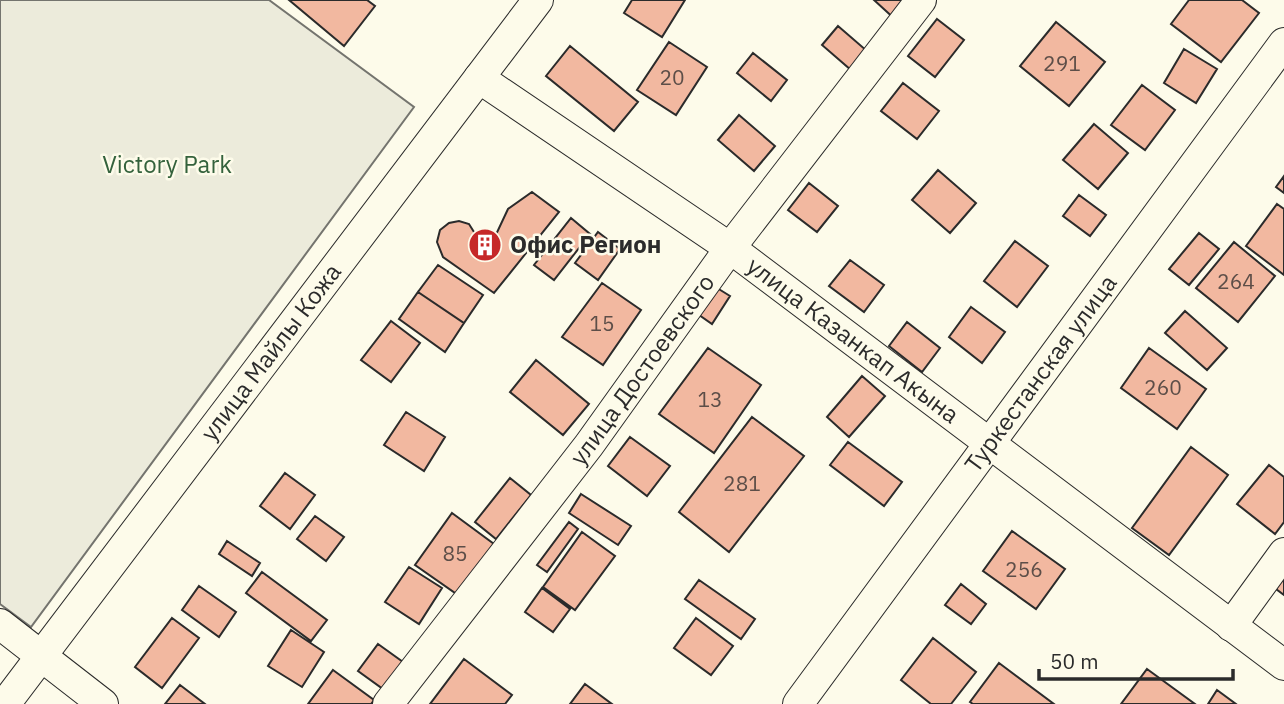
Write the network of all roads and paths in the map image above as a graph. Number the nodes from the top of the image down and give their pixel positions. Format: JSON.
{"nodes":[{"id":1,"x":538,"y":0,"type":"edge"},
{"id":2,"x":921,"y":0,"type":"edge"},
{"id":3,"x":1284,"y":43,"type":"edge"},
{"id":4,"x":479,"y":78,"type":"junction"},
{"id":5,"x":730,"y":248,"type":"junction"},
{"id":6,"x":989,"y":443,"type":"junction"},
{"id":7,"x":1284,"y":553,"type":"edge"},
{"id":8,"x":0,"y":624,"type":"edge"},
{"id":9,"x":1231,"y":625,"type":"junction"},
{"id":10,"x":41,"y":656,"type":"junction"},
{"id":11,"x":1284,"y":666,"type":"edge"},
{"id":12,"x":5,"y":704,"type":"edge"},
{"id":13,"x":103,"y":704,"type":"edge"},
{"id":14,"x":388,"y":704,"type":"edge"},
{"id":15,"x":798,"y":704,"type":"edge"}],
"edges":[{"from":1,"to":4,"type":"street","name":"улица Майлы Кожа"},
{"from":2,"to":5,"type":"street","name":"улица Достоевского"},
{"from":3,"to":6,"type":"street","name":"Туркестанская улица"},
{"from":4,"to":5,"type":"street","name":"улица Казанкап Акына"},
{"from":4,"to":10,"type":"street","name":"улица Майлы Кожа"},
{"from":5,"to":6,"type":"street","name":"улица Казанкап Акына"},
{"from":5,"to":14,"type":"street","name":"улица Достоевского"},
{"from":6,"to":9,"type":"street","name":"улица Казанкап Акына"},
{"from":6,"to":15,"type":"street","name":"Туркестанская улица"},
{"from":7,"to":9,"type":"street"},
{"from":8,"to":10,"type":"street"},
{"from":9,"to":11,"type":"street","name":"улица Казанкап Акына"},
{"from":10,"to":12,"type":"street","name":"улица Майлы Кожа"},
{"from":10,"to":13,"type":"street"}]}
